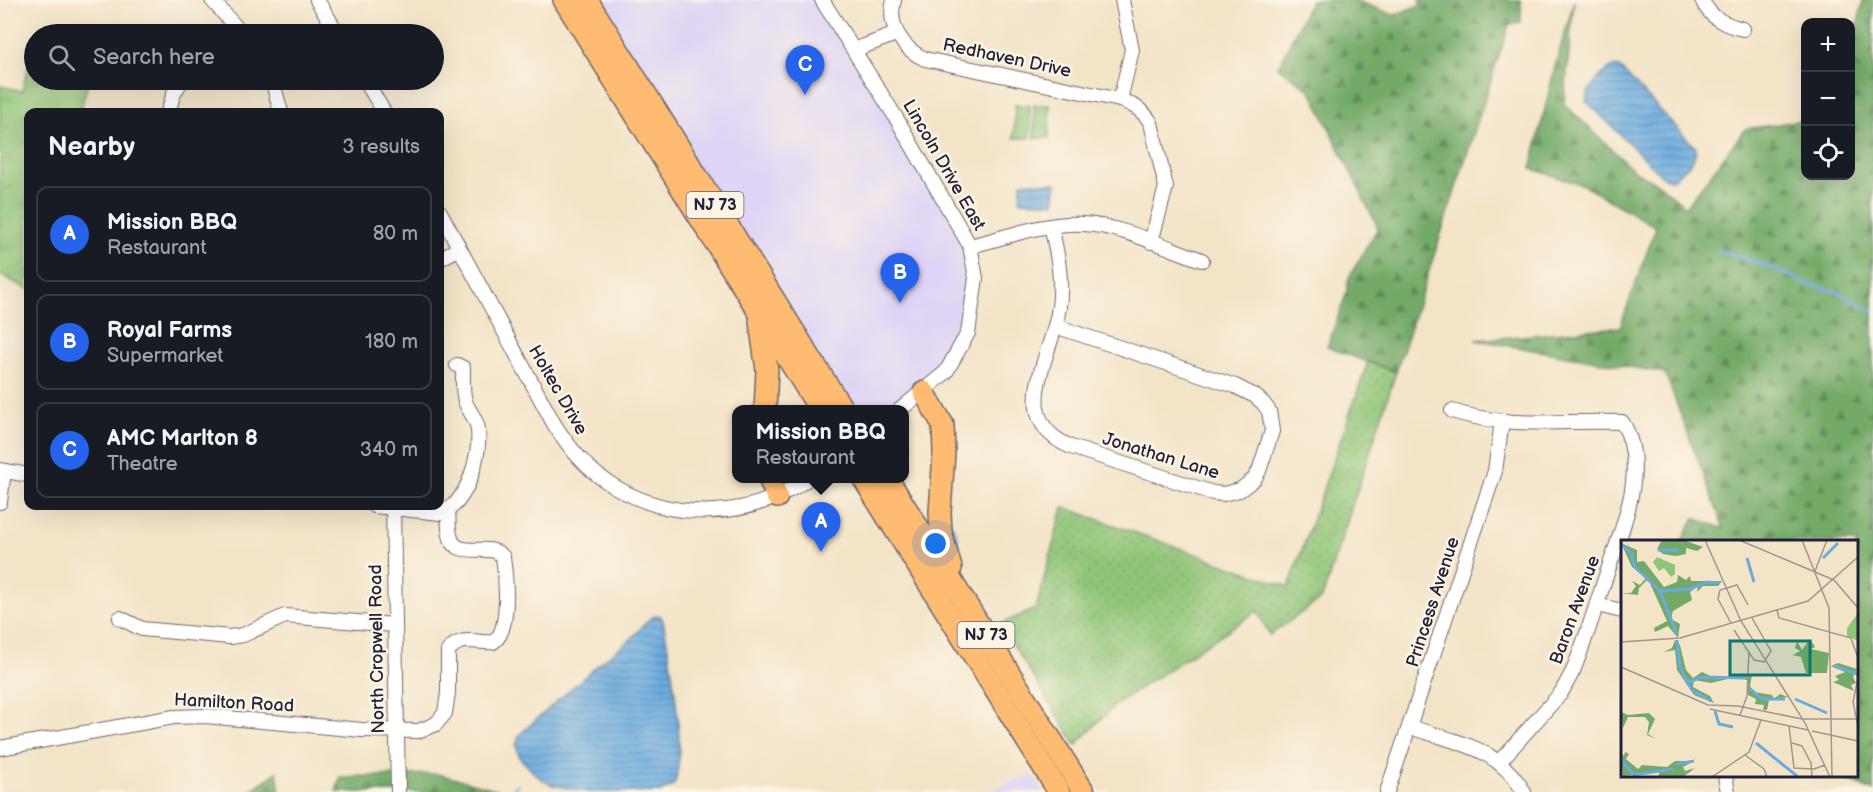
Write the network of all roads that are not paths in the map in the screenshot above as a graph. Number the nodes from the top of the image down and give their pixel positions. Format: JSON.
{"nodes":[{"id":1,"x":212,"y":0,"type":"edge"},
{"id":2,"x":317,"y":0,"type":"edge"},
{"id":3,"x":564,"y":0,"type":"edge"},
{"id":4,"x":587,"y":0,"type":"edge"},
{"id":5,"x":822,"y":0,"type":"edge"},
{"id":6,"x":894,"y":0,"type":"edge"},
{"id":7,"x":1122,"y":0,"type":"edge"},
{"id":8,"x":1702,"y":0,"type":"edge"},
{"id":9,"x":230,"y":24,"type":"edge"},
{"id":10,"x":332,"y":24,"type":"edge"},
{"id":11,"x":1743,"y":29,"type":"dead end"},
{"id":12,"x":896,"y":34,"type":"junction"},
{"id":13,"x":854,"y":50,"type":"junction"},
{"id":14,"x":176,"y":90,"type":"edge"},
{"id":15,"x":275,"y":90,"type":"edge"},
{"id":16,"x":371,"y":90,"type":"edge"},
{"id":17,"x":1120,"y":100,"type":"junction"},
{"id":18,"x":169,"y":108,"type":"edge"},
{"id":19,"x":280,"y":108,"type":"edge"},
{"id":20,"x":382,"y":108,"type":"edge"},
{"id":21,"x":444,"y":220,"type":"edge"},
{"id":22,"x":1051,"y":226,"type":"junction"},
{"id":23,"x":1151,"y":242,"type":"junction"},
{"id":24,"x":970,"y":246,"type":"junction"},
{"id":25,"x":459,"y":248,"type":"junction"},
{"id":26,"x":444,"y":257,"type":"edge"},
{"id":27,"x":1202,"y":260,"type":"dead end"},
{"id":28,"x":759,"y":312,"type":"junction"},
{"id":29,"x":1055,"y":326,"type":"junction"},
{"id":30,"x":457,"y":364,"type":"dead end"},
{"id":31,"x":924,"y":392,"type":"junction"},
{"id":32,"x":765,"y":405,"type":"edge"},
{"id":33,"x":817,"y":405,"type":"edge"},
{"id":34,"x":840,"y":405,"type":"edge"},
{"id":35,"x":907,"y":405,"type":"edge"},
{"id":36,"x":1452,"y":411,"type":"dead end"},
{"id":37,"x":1502,"y":421,"type":"junction"},
{"id":38,"x":2,"y":470,"type":"edge"},
{"id":39,"x":24,"y":474,"type":"edge"},
{"id":40,"x":791,"y":483,"type":"edge"},
{"id":41,"x":865,"y":483,"type":"edge"},
{"id":42,"x":890,"y":483,"type":"edge"},
{"id":43,"x":773,"y":488,"type":"edge"},
{"id":44,"x":0,"y":502,"type":"edge"},
{"id":45,"x":393,"y":510,"type":"edge"},
{"id":46,"x":416,"y":510,"type":"edge"},
{"id":47,"x":448,"y":511,"type":"junction"},
{"id":48,"x":1597,"y":605,"type":"junction"},
{"id":49,"x":1621,"y":611,"type":"edge"},
{"id":50,"x":971,"y":612,"type":"junction"},
{"id":51,"x":120,"y":618,"type":"dead end"},
{"id":52,"x":394,"y":625,"type":"junction"},
{"id":53,"x":1410,"y":727,"type":"junction"},
{"id":54,"x":397,"y":730,"type":"junction"},
{"id":55,"x":0,"y":748,"type":"edge"},
{"id":56,"x":1500,"y":761,"type":"junction"},
{"id":57,"x":1725,"y":777,"type":"edge"},
{"id":58,"x":398,"y":792,"type":"edge"},
{"id":59,"x":1059,"y":792,"type":"edge"},
{"id":60,"x":1084,"y":792,"type":"edge"},
{"id":61,"x":1387,"y":792,"type":"edge"},
{"id":62,"x":1524,"y":792,"type":"edge"},
{"id":63,"x":1728,"y":792,"type":"edge"}],
"edges":[{"from":1,"to":9,"type":"street"},
{"from":2,"to":10,"type":"street"},
{"from":3,"to":28,"type":"highway","number":"NJ 73"},
{"from":4,"to":34,"type":"highway","number":"NJ 73"},
{"from":5,"to":13,"type":"street","name":"Lincoln Drive East"},
{"from":6,"to":12,"type":"street"},
{"from":7,"to":17,"type":"street"},
{"from":8,"to":11,"type":"street"},
{"from":12,"to":13,"type":"street"},
{"from":12,"to":17,"type":"street","name":"Redhaven Drive"},
{"from":13,"to":24,"type":"street","name":"Lincoln Drive East"},
{"from":14,"to":18,"type":"street"},
{"from":15,"to":19,"type":"street"},
{"from":16,"to":20,"type":"street"},
{"from":17,"to":23,"type":"street","name":"Redhaven Drive"},
{"from":21,"to":25,"type":"street","name":"Holtec Drive"},
{"from":22,"to":23,"type":"street"},
{"from":22,"to":24,"type":"street"},
{"from":22,"to":29,"type":"street","name":"Jonathan Lane"},
{"from":23,"to":27,"type":"street"},
{"from":24,"to":31,"type":"street","name":"Lincoln Drive East"},
{"from":25,"to":26,"type":"street"},
{"from":25,"to":43,"type":"street","name":"Holtec Drive"},
{"from":28,"to":32,"type":"highway"},
{"from":28,"to":33,"type":"highway","number":"NJ 73"},
{"from":29,"to":29,"type":"street","name":"Jonathan Lane"},
{"from":30,"to":47,"type":"street"},
{"from":31,"to":35,"type":"street","name":"Lincoln Drive East"},
{"from":31,"to":50,"type":"highway"},
{"from":36,"to":37,"type":"street"},
{"from":37,"to":48,"type":"street","name":"Baron Avenue"},
{"from":37,"to":53,"type":"street","name":"Princess Avenue"},
{"from":38,"to":39,"type":"street"},
{"from":38,"to":44,"type":"street"},
{"from":40,"to":43,"type":"street","name":"Holtec Drive"},
{"from":41,"to":59,"type":"highway","number":"NJ 73"},
{"from":42,"to":50,"type":"highway","number":"NJ 73"},
{"from":45,"to":52,"type":"street","name":"North Cropwell Road"},
{"from":46,"to":47,"type":"street"},
{"from":47,"to":54,"type":"street","name":"Hamilton Road"},
{"from":48,"to":49,"type":"street"},
{"from":48,"to":56,"type":"street","name":"Baron Avenue"},
{"from":50,"to":60,"type":"highway","number":"NJ 73"},
{"from":51,"to":52,"type":"street"},
{"from":52,"to":54,"type":"street","name":"North Cropwell Road"},
{"from":53,"to":56,"type":"street"},
{"from":53,"to":61,"type":"street","name":"Princess Avenue"},
{"from":54,"to":55,"type":"street","name":"Hamilton Road"},
{"from":54,"to":58,"type":"street","name":"North Cropwell Road"},
{"from":56,"to":62,"type":"street"},
{"from":57,"to":63,"type":"street"}]}
